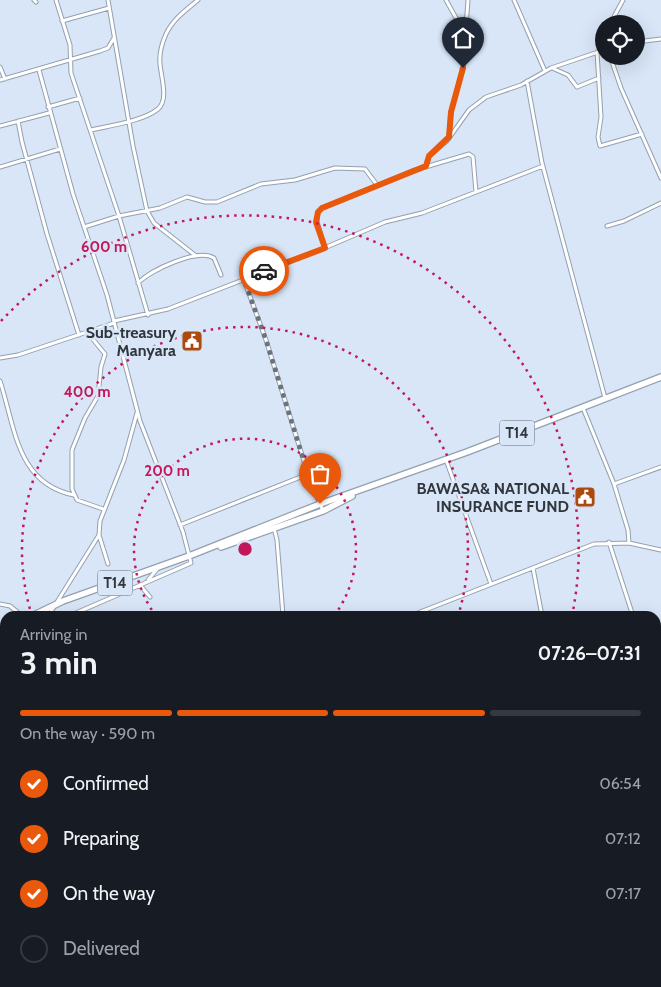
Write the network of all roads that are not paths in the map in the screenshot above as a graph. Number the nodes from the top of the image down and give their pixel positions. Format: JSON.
{"nodes":[{"id":1,"x":56,"y":0,"type":"edge"},
{"id":2,"x":108,"y":0,"type":"edge"},
{"id":3,"x":198,"y":0,"type":"edge"},
{"id":4,"x":446,"y":0,"type":"edge"},
{"id":5,"x":468,"y":0,"type":"edge"},
{"id":6,"x":514,"y":0,"type":"edge"},
{"id":7,"x":623,"y":0,"type":"edge"},
{"id":8,"x":109,"y":8,"type":"junction"},
{"id":9,"x":615,"y":15,"type":"edge"},
{"id":10,"x":62,"y":21,"type":"junction"},
{"id":11,"x":466,"y":36,"type":"junction"},
{"id":12,"x":114,"y":38,"type":"junction"},
{"id":13,"x":661,"y":38,"type":"edge"},
{"id":14,"x":645,"y":41,"type":"edge"},
{"id":15,"x":595,"y":53,"type":"edge"},
{"id":16,"x":70,"y":60,"type":"junction"},
{"id":17,"x":598,"y":65,"type":"edge"},
{"id":18,"x":613,"y":65,"type":"edge"},
{"id":19,"x":0,"y":67,"type":"edge"},
{"id":20,"x":551,"y":68,"type":"junction"},
{"id":21,"x":39,"y":70,"type":"junction"},
{"id":22,"x":546,"y":71,"type":"junction"},
{"id":23,"x":599,"y":78,"type":"junction"},
{"id":24,"x":5,"y":79,"type":"junction"},
{"id":25,"x":0,"y":80,"type":"edge"},
{"id":26,"x":528,"y":81,"type":"junction"},
{"id":27,"x":80,"y":98,"type":"junction"},
{"id":28,"x":48,"y":107,"type":"junction"},
{"id":29,"x":49,"y":113,"type":"junction"},
{"id":30,"x":18,"y":120,"type":"junction"},
{"id":31,"x":130,"y":121,"type":"junction"},
{"id":32,"x":0,"y":126,"type":"edge"},
{"id":33,"x":91,"y":130,"type":"junction"},
{"id":34,"x":642,"y":134,"type":"junction"},
{"id":35,"x":449,"y":137,"type":"junction"},
{"id":36,"x":60,"y":149,"type":"junction"},
{"id":37,"x":26,"y":159,"type":"junction"},
{"id":38,"x":426,"y":166,"type":"junction"},
{"id":39,"x":543,"y":166,"type":"junction"},
{"id":40,"x":0,"y":167,"type":"edge"},
{"id":41,"x":661,"y":178,"type":"edge"},
{"id":42,"x":378,"y":185,"type":"junction"},
{"id":43,"x":476,"y":192,"type":"junction"},
{"id":44,"x":661,"y":203,"type":"edge"},
{"id":45,"x":148,"y":211,"type":"junction"},
{"id":46,"x":119,"y":216,"type":"junction"},
{"id":47,"x":607,"y":226,"type":"dead end"},
{"id":48,"x":84,"y":227,"type":"junction"},
{"id":49,"x":325,"y":248,"type":"junction"},
{"id":50,"x":196,"y":256,"type":"junction"},
{"id":51,"x":221,"y":275,"type":"dead end"},
{"id":52,"x":244,"y":280,"type":"junction"},
{"id":53,"x":138,"y":283,"type":"junction"},
{"id":54,"x":148,"y":315,"type":"junction"},
{"id":55,"x":114,"y":322,"type":"junction"},
{"id":56,"x":87,"y":332,"type":"junction"},
{"id":57,"x":79,"y":335,"type":"junction"},
{"id":58,"x":0,"y":358,"type":"edge"},
{"id":59,"x":661,"y":376,"type":"edge"},
{"id":60,"x":0,"y":381,"type":"edge"},
{"id":61,"x":605,"y":399,"type":"junction"},
{"id":62,"x":583,"y":407,"type":"junction"},
{"id":63,"x":137,"y":412,"type":"junction"},
{"id":64,"x":446,"y":459,"type":"junction"},
{"id":65,"x":661,"y":467,"type":"edge"},
{"id":66,"x":308,"y":474,"type":"junction"},
{"id":67,"x":614,"y":484,"type":"junction"},
{"id":68,"x":372,"y":487,"type":"junction"},
{"id":69,"x":74,"y":495,"type":"junction"},
{"id":70,"x":320,"y":504,"type":"junction"},
{"id":71,"x":103,"y":509,"type":"junction"},
{"id":72,"x":323,"y":511,"type":"junction"},
{"id":73,"x":180,"y":525,"type":"junction"},
{"id":74,"x":273,"y":526,"type":"junction"},
{"id":75,"x":99,"y":535,"type":"junction"},
{"id":76,"x":609,"y":542,"type":"junction"},
{"id":77,"x":629,"y":543,"type":"junction"},
{"id":78,"x":661,"y":550,"type":"edge"},
{"id":79,"x":189,"y":556,"type":"junction"},
{"id":80,"x":108,"y":564,"type":"dead end"},
{"id":81,"x":159,"y":567,"type":"junction"},
{"id":82,"x":533,"y":568,"type":"junction"},
{"id":83,"x":147,"y":582,"type":"junction"},
{"id":84,"x":491,"y":584,"type":"junction"},
{"id":85,"x":140,"y":585,"type":"junction"},
{"id":86,"x":150,"y":597,"type":"dead end"},
{"id":87,"x":0,"y":604,"type":"edge"},
{"id":88,"x":55,"y":605,"type":"junction"},
{"id":89,"x":16,"y":611,"type":"edge"},
{"id":90,"x":42,"y":611,"type":"edge"},
{"id":91,"x":51,"y":611,"type":"edge"},
{"id":92,"x":80,"y":611,"type":"edge"},
{"id":93,"x":283,"y":611,"type":"edge"},
{"id":94,"x":423,"y":611,"type":"edge"},
{"id":95,"x":541,"y":611,"type":"edge"},
{"id":96,"x":631,"y":611,"type":"edge"}],
"edges":[{"from":1,"to":10,"type":"street"},
{"from":2,"to":8,"type":"street"},
{"from":3,"to":31,"type":"street"},
{"from":4,"to":11,"type":"street"},
{"from":5,"to":11,"type":"street"},
{"from":6,"to":22,"type":"street"},
{"from":7,"to":9,"type":"street"},
{"from":8,"to":10,"type":"street"},
{"from":8,"to":12,"type":"street"},
{"from":10,"to":16,"type":"street"},
{"from":11,"to":35,"type":"street"},
{"from":12,"to":16,"type":"street"},
{"from":12,"to":31,"type":"street"},
{"from":13,"to":14,"type":"street"},
{"from":15,"to":20,"type":"street"},
{"from":16,"to":21,"type":"street"},
{"from":16,"to":27,"type":"street"},
{"from":17,"to":23,"type":"street"},
{"from":18,"to":34,"type":"street"},
{"from":19,"to":24,"type":"street"},
{"from":20,"to":22,"type":"street"},
{"from":20,"to":23,"type":"street"},
{"from":21,"to":24,"type":"street"},
{"from":21,"to":28,"type":"street"},
{"from":22,"to":26,"type":"street"},
{"from":23,"to":34,"type":"street"},
{"from":24,"to":25,"type":"street"},
{"from":26,"to":35,"type":"street"},
{"from":26,"to":39,"type":"street"},
{"from":27,"to":28,"type":"street"},
{"from":27,"to":33,"type":"street"},
{"from":28,"to":29,"type":"street"},
{"from":29,"to":30,"type":"street"},
{"from":29,"to":36,"type":"street"},
{"from":30,"to":32,"type":"street"},
{"from":30,"to":37,"type":"street"},
{"from":31,"to":33,"type":"street"},
{"from":31,"to":45,"type":"street"},
{"from":33,"to":46,"type":"street"},
{"from":34,"to":41,"type":"street"},
{"from":35,"to":38,"type":"street"},
{"from":36,"to":37,"type":"street"},
{"from":36,"to":48,"type":"street"},
{"from":37,"to":40,"type":"street"},
{"from":37,"to":57,"type":"street"},
{"from":38,"to":42,"type":"street"},
{"from":38,"to":43,"type":"street"},
{"from":39,"to":43,"type":"street"},
{"from":39,"to":61,"type":"street"},
{"from":42,"to":45,"type":"street"},
{"from":42,"to":49,"type":"street"},
{"from":43,"to":49,"type":"street"},
{"from":44,"to":47,"type":"street"},
{"from":45,"to":46,"type":"street"},
{"from":45,"to":50,"type":"street"},
{"from":46,"to":48,"type":"street"},
{"from":46,"to":53,"type":"street"},
{"from":48,"to":55,"type":"street"},
{"from":49,"to":52,"type":"street"},
{"from":50,"to":51,"type":"street"},
{"from":50,"to":53,"type":"street"},
{"from":52,"to":54,"type":"street"},
{"from":52,"to":66,"type":"street"},
{"from":53,"to":54,"type":"street"},
{"from":54,"to":55,"type":"street"},
{"from":55,"to":56,"type":"street"},
{"from":55,"to":63,"type":"street"},
{"from":56,"to":57,"type":"street"},
{"from":56,"to":69,"type":"street"},
{"from":57,"to":58,"type":"street"},
{"from":59,"to":61,"type":"highway","number":"T14"},
{"from":60,"to":69,"type":"street"},
{"from":61,"to":62,"type":"highway","number":"T14"},
{"from":62,"to":64,"type":"highway","number":"T14"},
{"from":62,"to":67,"type":"street"},
{"from":63,"to":71,"type":"street"},
{"from":63,"to":73,"type":"street"},
{"from":64,"to":68,"type":"highway","number":"T14"},
{"from":64,"to":84,"type":"street"},
{"from":65,"to":67,"type":"street"},
{"from":66,"to":70,"type":"street"},
{"from":66,"to":73,"type":"street"},
{"from":67,"to":77,"type":"street"},
{"from":68,"to":70,"type":"highway","number":"T14"},
{"from":68,"to":72,"type":"highway","number":"T14"},
{"from":69,"to":71,"type":"street"},
{"from":70,"to":72,"type":"street"},
{"from":70,"to":74,"type":"highway","number":"T14"},
{"from":71,"to":75,"type":"street"},
{"from":72,"to":74,"type":"highway","number":"T14"},
{"from":73,"to":79,"type":"street"},
{"from":74,"to":79,"type":"highway","number":"T14"},
{"from":74,"to":93,"type":"street"},
{"from":75,"to":80,"type":"street"},
{"from":75,"to":88,"type":"street"},
{"from":76,"to":77,"type":"street"},
{"from":76,"to":82,"type":"street"},
{"from":76,"to":96,"type":"street"},
{"from":77,"to":78,"type":"street"},
{"from":79,"to":81,"type":"highway","number":"T14"},
{"from":79,"to":83,"type":"street"},
{"from":81,"to":83,"type":"street"},
{"from":81,"to":88,"type":"highway","number":"T14"},
{"from":82,"to":84,"type":"street"},
{"from":82,"to":95,"type":"street"},
{"from":83,"to":85,"type":"street"},
{"from":84,"to":94,"type":"street"},
{"from":85,"to":86,"type":"street"},
{"from":85,"to":92,"type":"street"},
{"from":87,"to":89,"type":"street"},
{"from":88,"to":90,"type":"highway","number":"T14"},
{"from":88,"to":91,"type":"street"}]}
